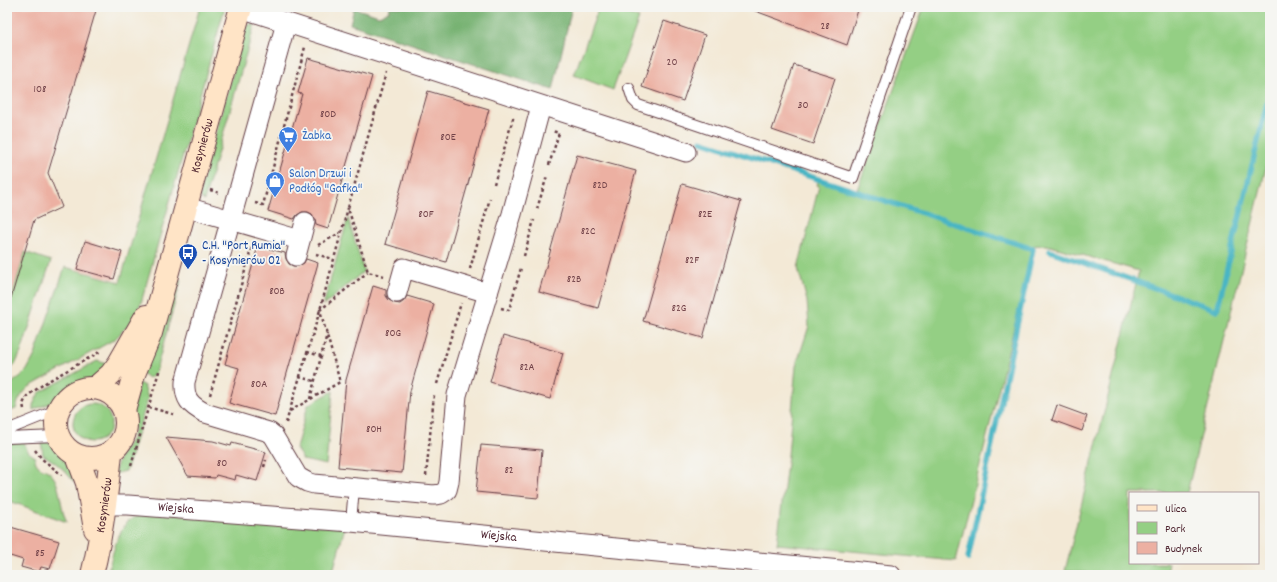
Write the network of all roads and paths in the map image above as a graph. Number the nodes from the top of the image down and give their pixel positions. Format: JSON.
{"nodes":[{"id":1,"x":910,"y":7,"type":"edge"},
{"id":2,"x":241,"y":8,"type":"edge"},
{"id":3,"x":286,"y":23,"type":"junction"},
{"id":4,"x":306,"y":41,"type":"dead end"},
{"id":5,"x":388,"y":67,"type":"dead end"},
{"id":6,"x":629,"y":88,"type":"dead end"},
{"id":7,"x":541,"y":106,"type":"junction"},
{"id":8,"x":516,"y":108,"type":"dead end"},
{"id":9,"x":551,"y":131,"type":"dead end"},
{"id":10,"x":686,"y":152,"type":"dead end"},
{"id":11,"x":550,"y":165,"type":"dead end"},
{"id":12,"x":546,"y":176,"type":"dead end"},
{"id":13,"x":494,"y":184,"type":"dead end"},
{"id":14,"x":490,"y":198,"type":"dead end"},
{"id":15,"x":251,"y":202,"type":"dead end"},
{"id":16,"x":186,"y":207,"type":"junction"},
{"id":17,"x":348,"y":208,"type":"junction"},
{"id":18,"x":537,"y":209,"type":"dead end"},
{"id":19,"x":230,"y":220,"type":"junction"},
{"id":20,"x":534,"y":220,"type":"dead end"},
{"id":21,"x":341,"y":233,"type":"junction"},
{"id":22,"x":253,"y":242,"type":"dead end"},
{"id":23,"x":306,"y":244,"type":"junction"},
{"id":24,"x":524,"y":256,"type":"dead end"},
{"id":25,"x":333,"y":259,"type":"junction"},
{"id":26,"x":521,"y":268,"type":"dead end"},
{"id":27,"x":470,"y":271,"type":"dead end"},
{"id":28,"x":368,"y":272,"type":"junction"},
{"id":29,"x":388,"y":277,"type":"dead end"},
{"id":30,"x":164,"y":284,"type":"junction"},
{"id":31,"x":397,"y":293,"type":"dead end"},
{"id":32,"x":462,"y":298,"type":"dead end"},
{"id":33,"x":491,"y":299,"type":"junction"},
{"id":34,"x":320,"y":310,"type":"junction"},
{"id":35,"x":327,"y":333,"type":"junction"},
{"id":36,"x":306,"y":352,"type":"junction"},
{"id":37,"x":321,"y":356,"type":"junction"},
{"id":38,"x":299,"y":377,"type":"junction"},
{"id":39,"x":314,"y":382,"type":"junction"},
{"id":40,"x":437,"y":384,"type":"dead end"},
{"id":41,"x":95,"y":388,"type":"junction"},
{"id":42,"x":154,"y":388,"type":"dead end"},
{"id":43,"x":434,"y":395,"type":"dead end"},
{"id":44,"x":210,"y":397,"type":"dead end"},
{"id":45,"x":310,"y":399,"type":"junction"},
{"id":46,"x":57,"y":410,"type":"junction"},
{"id":47,"x":124,"y":410,"type":"junction"},
{"id":48,"x":290,"y":411,"type":"junction"},
{"id":49,"x":285,"y":424,"type":"dead end"},
{"id":50,"x":7,"y":430,"type":"edge"},
{"id":51,"x":57,"y":436,"type":"junction"},
{"id":52,"x":7,"y":438,"type":"edge"},
{"id":53,"x":111,"y":453,"type":"junction"},
{"id":54,"x":77,"y":456,"type":"junction"},
{"id":55,"x":131,"y":468,"type":"dead end"},
{"id":56,"x":426,"y":478,"type":"dead end"},
{"id":57,"x":354,"y":488,"type":"junction"},
{"id":58,"x":105,"y":505,"type":"junction"},
{"id":59,"x":351,"y":522,"type":"junction"},
{"id":60,"x":94,"y":566,"type":"edge"},
{"id":61,"x":891,"y":575,"type":"edge"}],
"edges":[{"from":1,"to":6,"type":"lane"},
{"from":2,"to":3,"type":"street"},
{"from":2,"to":16,"type":"main road","name":"Kosynierów"},
{"from":3,"to":7,"type":"street"},
{"from":3,"to":19,"type":"street"},
{"from":4,"to":15,"type":"path"},
{"from":5,"to":17,"type":"path"},
{"from":7,"to":10,"type":"street"},
{"from":7,"to":33,"type":"street"},
{"from":8,"to":13,"type":"path"},
{"from":9,"to":11,"type":"path"},
{"from":12,"to":18,"type":"path"},
{"from":14,"to":27,"type":"path"},
{"from":16,"to":19,"type":"street"},
{"from":16,"to":30,"type":"main road","name":"Kosynierów"},
{"from":17,"to":21,"type":"path"},
{"from":17,"to":28,"type":"path"},
{"from":19,"to":23,"type":"street"},
{"from":19,"to":57,"type":"street"},
{"from":20,"to":24,"type":"path"},
{"from":21,"to":23,"type":"path"},
{"from":21,"to":25,"type":"path"},
{"from":22,"to":44,"type":"path"},
{"from":23,"to":25,"type":"path"},
{"from":25,"to":34,"type":"path"},
{"from":26,"to":33,"type":"path"},
{"from":28,"to":29,"type":"path"},
{"from":28,"to":34,"type":"path"},
{"from":30,"to":41,"type":"main road","name":"Kosynierów"},
{"from":30,"to":47,"type":"main road","name":"Kosynierów"},
{"from":31,"to":33,"type":"street"},
{"from":32,"to":40,"type":"path"},
{"from":33,"to":57,"type":"street"},
{"from":34,"to":35,"type":"path"},
{"from":34,"to":36,"type":"path"},
{"from":35,"to":37,"type":"path"},
{"from":35,"to":45,"type":"path"},
{"from":36,"to":37,"type":"path"},
{"from":36,"to":38,"type":"path"},
{"from":37,"to":39,"type":"path"},
{"from":38,"to":39,"type":"path"},
{"from":38,"to":48,"type":"path"},
{"from":39,"to":45,"type":"path"},
{"from":41,"to":46,"type":"main road"},
{"from":41,"to":47,"type":"main road"},
{"from":42,"to":55,"type":"path"},
{"from":43,"to":56,"type":"path"},
{"from":45,"to":48,"type":"path"},
{"from":46,"to":50,"type":"lane"},
{"from":46,"to":51,"type":"main road"},
{"from":47,"to":53,"type":"main road"},
{"from":48,"to":49,"type":"path"},
{"from":51,"to":52,"type":"lane"},
{"from":51,"to":54,"type":"main road"},
{"from":53,"to":54,"type":"main road"},
{"from":53,"to":58,"type":"main road","name":"Kosynierów"},
{"from":54,"to":60,"type":"main road","name":"Kosynierów"},
{"from":57,"to":59,"type":"lane"},
{"from":58,"to":59,"type":"street","name":"Wiejska"},
{"from":58,"to":60,"type":"main road","name":"Kosynierów"},
{"from":59,"to":61,"type":"street","name":"Wiejska"}]}
